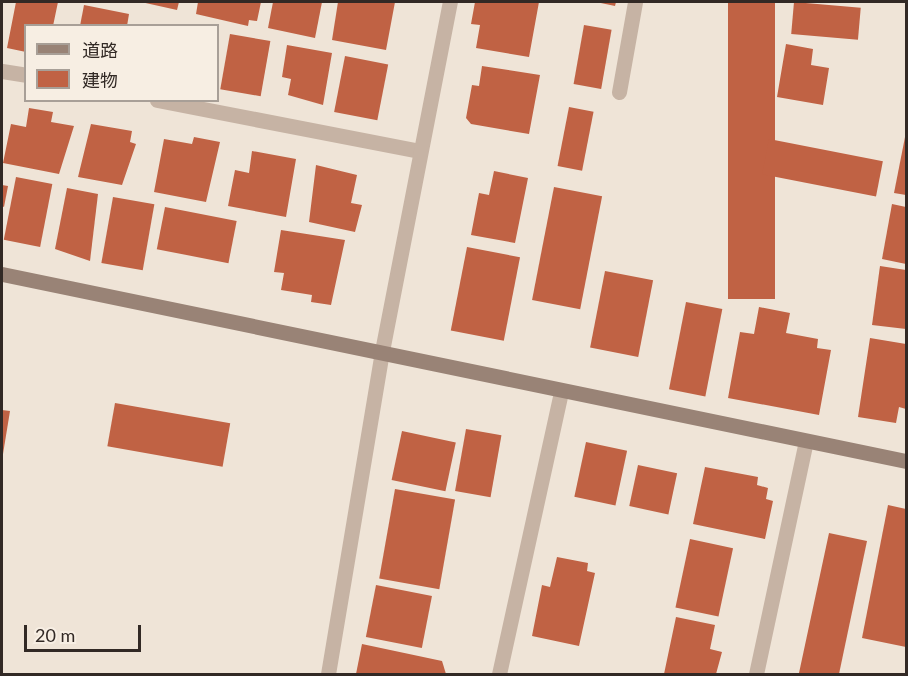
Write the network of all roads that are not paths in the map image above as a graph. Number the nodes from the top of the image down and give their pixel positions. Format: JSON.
{"nodes":[{"id":1,"x":450,"y":2,"type":"edge"},
{"id":2,"x":635,"y":2,"type":"edge"},
{"id":3,"x":2,"y":71,"type":"edge"},
{"id":4,"x":24,"y":75,"type":"edge"},
{"id":5,"x":619,"y":92,"type":"dead end"},
{"id":6,"x":167,"y":102,"type":"edge"},
{"id":7,"x":419,"y":151,"type":"junction"},
{"id":8,"x":2,"y":274,"type":"edge"},
{"id":9,"x":382,"y":351,"type":"junction"},
{"id":10,"x":561,"y":392,"type":"junction"},
{"id":11,"x":806,"y":441,"type":"junction"},
{"id":12,"x":906,"y":461,"type":"edge"},
{"id":13,"x":328,"y":675,"type":"edge"},
{"id":14,"x":499,"y":675,"type":"edge"},
{"id":15,"x":756,"y":675,"type":"edge"}],
"edges":[{"from":1,"to":7,"type":"street"},
{"from":2,"to":5,"type":"street"},
{"from":3,"to":4,"type":"street"},
{"from":6,"to":7,"type":"street"},
{"from":7,"to":9,"type":"street"},
{"from":8,"to":9,"type":"street"},
{"from":9,"to":10,"type":"street"},
{"from":9,"to":13,"type":"street"},
{"from":10,"to":11,"type":"street"},
{"from":10,"to":14,"type":"street"},
{"from":11,"to":12,"type":"street"},
{"from":11,"to":15,"type":"street"}]}
